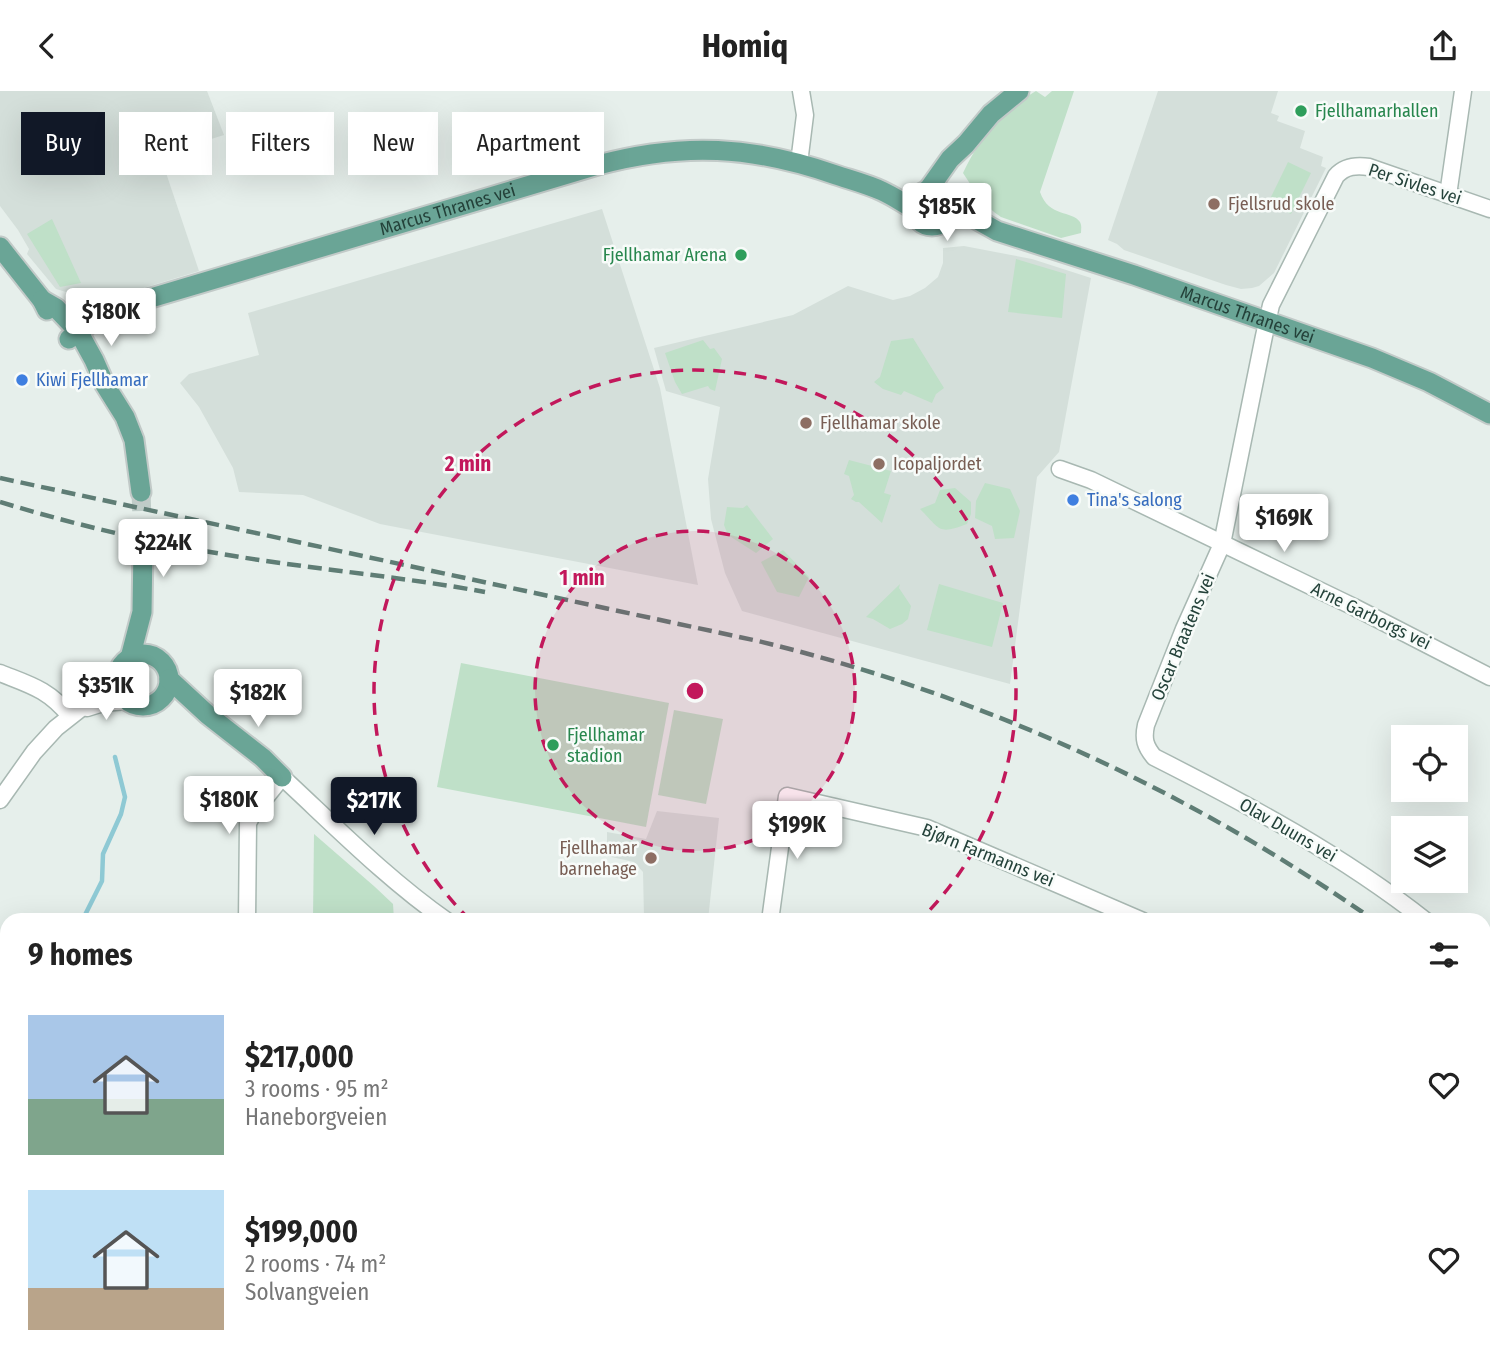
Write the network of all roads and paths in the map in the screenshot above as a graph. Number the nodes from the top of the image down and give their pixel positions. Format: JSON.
{"nodes":[{"id":1,"x":801,"y":91,"type":"edge"},
{"id":2,"x":1019,"y":91,"type":"edge"},
{"id":3,"x":1463,"y":91,"type":"edge"},
{"id":4,"x":799,"y":163,"type":"junction"},
{"id":5,"x":1448,"y":195,"type":"junction"},
{"id":6,"x":934,"y":202,"type":"junction"},
{"id":7,"x":1490,"y":209,"type":"edge"},
{"id":8,"x":0,"y":247,"type":"edge"},
{"id":9,"x":1267,"y":321,"type":"junction"},
{"id":10,"x":73,"y":335,"type":"junction"},
{"id":11,"x":1490,"y":414,"type":"edge"},
{"id":12,"x":1060,"y":469,"type":"dead end"},
{"id":13,"x":141,"y":492,"type":"tunnel mouth"},
{"id":14,"x":1222,"y":544,"type":"junction"},
{"id":15,"x":142,"y":547,"type":"tunnel mouth"},
{"id":16,"x":142,"y":612,"type":"junction"},
{"id":17,"x":154,"y":657,"type":"junction"},
{"id":18,"x":130,"y":658,"type":"junction"},
{"id":19,"x":0,"y":673,"type":"edge"},
{"id":20,"x":1490,"y":677,"type":"edge"},
{"id":21,"x":117,"y":680,"type":"junction"},
{"id":22,"x":169,"y":680,"type":"junction"},
{"id":23,"x":127,"y":701,"type":"junction"},
{"id":24,"x":157,"y":702,"type":"junction"},
{"id":25,"x":74,"y":713,"type":"junction"},
{"id":26,"x":208,"y":715,"type":"junction"},
{"id":27,"x":1146,"y":747,"type":"joint"},
{"id":28,"x":282,"y":777,"type":"junction"},
{"id":29,"x":0,"y":800,"type":"edge"},
{"id":30,"x":247,"y":913,"type":"edge"},
{"id":31,"x":437,"y":913,"type":"edge"},
{"id":32,"x":771,"y":913,"type":"edge"},
{"id":33,"x":1125,"y":913,"type":"edge"},
{"id":34,"x":1416,"y":913,"type":"edge"}],
"edges":[{"from":1,"to":4,"type":"street"},
{"from":2,"to":6,"type":"main road"},
{"from":3,"to":5,"type":"street"},
{"from":4,"to":6,"type":"main road","name":"Marcus Thranes vei"},
{"from":4,"to":10,"type":"main road","name":"Marcus Thranes vei"},
{"from":5,"to":7,"type":"street","name":"Per Sivles vei"},
{"from":5,"to":9,"type":"street","name":"Per Sivles vei"},
{"from":6,"to":9,"type":"main road","name":"Marcus Thranes vei"},
{"from":8,"to":10,"type":"main road"},
{"from":9,"to":11,"type":"main road","name":"Marcus Thranes vei"},
{"from":9,"to":14,"type":"street","name":"Oscar Braatens vei"},
{"from":10,"to":13,"type":"main road"},
{"from":12,"to":14,"type":"street","name":"Arne Garborgs vei"},
{"from":14,"to":20,"type":"street","name":"Arne Garborgs vei"},
{"from":14,"to":27,"type":"street","name":"Oscar Braatens vei"},
{"from":15,"to":16,"type":"main road"},
{"from":16,"to":17,"type":"main road"},
{"from":16,"to":18,"type":"main road"},
{"from":17,"to":18,"type":"main road"},
{"from":17,"to":22,"type":"main road"},
{"from":18,"to":21,"type":"main road"},
{"from":19,"to":25,"type":"street"},
{"from":21,"to":23,"type":"main road"},
{"from":21,"to":25,"type":"street"},
{"from":22,"to":24,"type":"main road"},
{"from":22,"to":26,"type":"main road"},
{"from":23,"to":24,"type":"main road"},
{"from":23,"to":25,"type":"street"},
{"from":24,"to":26,"type":"main road"},
{"from":25,"to":29,"type":"street"},
{"from":26,"to":28,"type":"main road"},
{"from":27,"to":34,"type":"street","name":"Olav Duuns vei"},
{"from":28,"to":30,"type":"street"},
{"from":28,"to":31,"type":"street"},
{"from":32,"to":33,"type":"street","name":"Bjørn Farmanns vei"}]}
